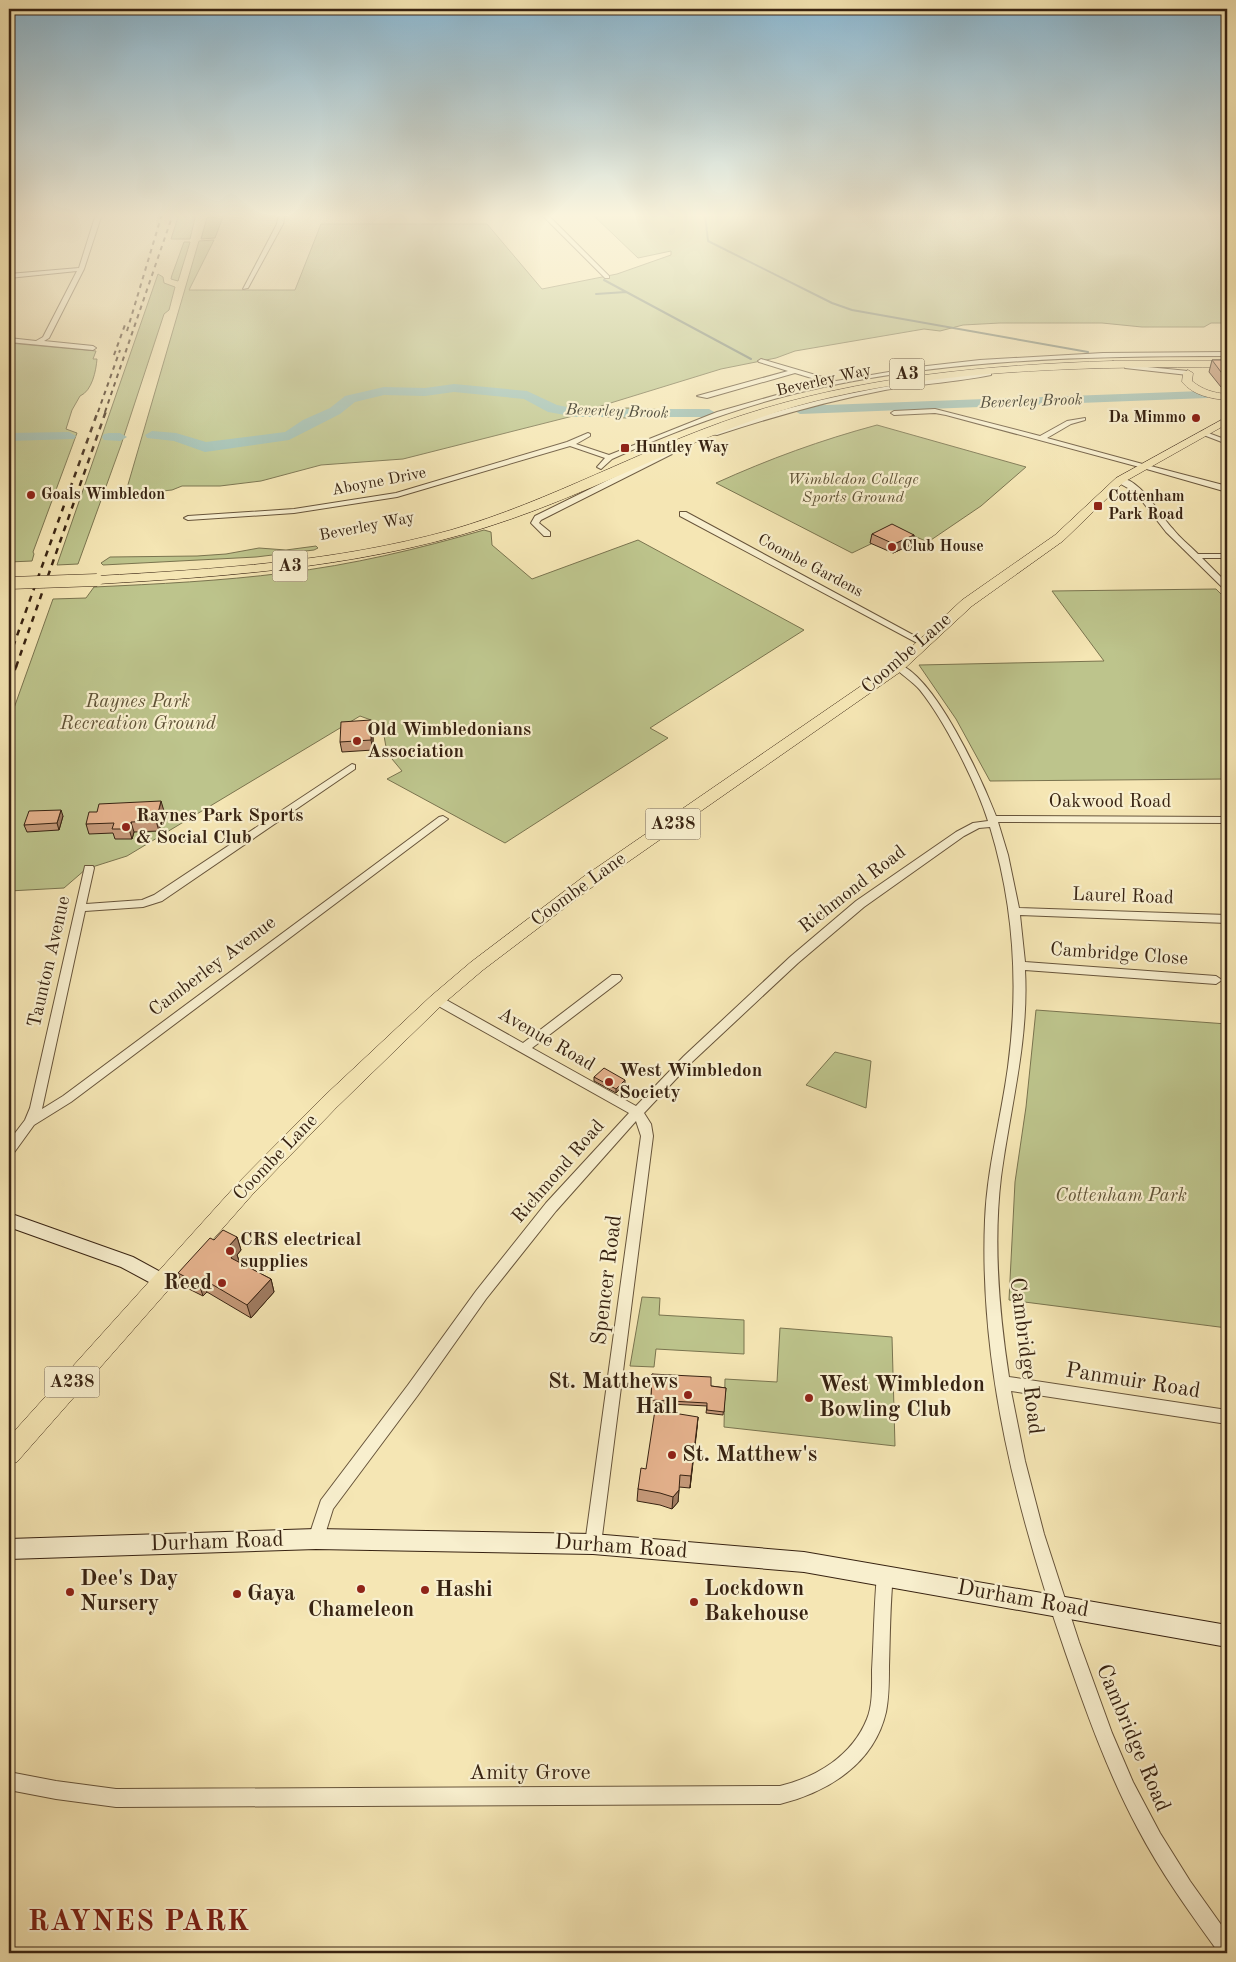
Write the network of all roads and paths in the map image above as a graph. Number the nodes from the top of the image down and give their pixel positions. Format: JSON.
{"nodes":[{"id":1,"x":62,"y":306,"type":"edge"},
{"id":2,"x":9,"y":340,"type":"edge"},
{"id":3,"x":38,"y":342,"type":"junction"},
{"id":4,"x":93,"y":348,"type":"dead end"},
{"id":5,"x":1227,"y":356,"type":"edge"},
{"id":6,"x":761,"y":361,"type":"dead end"},
{"id":7,"x":1127,"y":364,"type":"junction"},
{"id":8,"x":1227,"y":366,"type":"edge"},
{"id":9,"x":794,"y":371,"type":"junction"},
{"id":10,"x":1188,"y":373,"type":"junction"},
{"id":11,"x":835,"y":383,"type":"junction"},
{"id":12,"x":700,"y":396,"type":"dead end"},
{"id":13,"x":1227,"y":397,"type":"edge"},
{"id":14,"x":894,"y":413,"type":"dead end"},
{"id":15,"x":1083,"y":419,"type":"dead end"},
{"id":16,"x":1227,"y":420,"type":"edge"},
{"id":17,"x":1203,"y":433,"type":"junction"},
{"id":18,"x":588,"y":434,"type":"dead end"},
{"id":19,"x":1040,"y":439,"type":"junction"},
{"id":20,"x":1227,"y":442,"type":"edge"},
{"id":21,"x":570,"y":444,"type":"junction"},
{"id":22,"x":609,"y":457,"type":"junction"},
{"id":23,"x":1146,"y":466,"type":"junction"},
{"id":24,"x":601,"y":467,"type":"junction"},
{"id":25,"x":1120,"y":480,"type":"junction"},
{"id":26,"x":599,"y":487,"type":"junction"},
{"id":27,"x":1227,"y":489,"type":"edge"},
{"id":28,"x":562,"y":494,"type":"junction"},
{"id":29,"x":683,"y":514,"type":"dead end"},
{"id":30,"x":188,"y":518,"type":"dead end"},
{"id":31,"x":547,"y":534,"type":"dead end"},
{"id":32,"x":1194,"y":556,"type":"junction"},
{"id":33,"x":1227,"y":556,"type":"edge"},
{"id":34,"x":99,"y":576,"type":"junction"},
{"id":35,"x":10,"y":579,"type":"edge"},
{"id":36,"x":1227,"y":588,"type":"edge"},
{"id":37,"x":924,"y":643,"type":"junction"},
{"id":38,"x":898,"y":667,"type":"junction"},
{"id":39,"x":352,"y":767,"type":"dead end"},
{"id":40,"x":444,"y":819,"type":"dead end"},
{"id":41,"x":1227,"y":820,"type":"edge"},
{"id":42,"x":994,"y":821,"type":"junction"},
{"id":43,"x":89,"y":868,"type":"dead end"},
{"id":44,"x":81,"y":908,"type":"junction"},
{"id":45,"x":1016,"y":911,"type":"junction"},
{"id":46,"x":1227,"y":919,"type":"edge"},
{"id":47,"x":1020,"y":966,"type":"junction"},
{"id":48,"x":616,"y":978,"type":"dead end"},
{"id":49,"x":1216,"y":980,"type":"dead end"},
{"id":50,"x":437,"y":1000,"type":"junction"},
{"id":51,"x":523,"y":1049,"type":"junction"},
{"id":52,"x":637,"y":1112,"type":"junction"},
{"id":53,"x":30,"y":1122,"type":"junction"},
{"id":54,"x":9,"y":1150,"type":"edge"},
{"id":55,"x":9,"y":1220,"type":"edge"},
{"id":56,"x":162,"y":1281,"type":"junction"},
{"id":57,"x":1003,"y":1383,"type":"junction"},
{"id":58,"x":1227,"y":1417,"type":"edge"},
{"id":59,"x":9,"y":1454,"type":"edge"},
{"id":60,"x":316,"y":1539,"type":"junction"},
{"id":61,"x":593,"y":1544,"type":"junction"},
{"id":62,"x":9,"y":1549,"type":"edge"},
{"id":63,"x":884,"y":1575,"type":"junction"},
{"id":64,"x":1057,"y":1605,"type":"junction"},
{"id":65,"x":1227,"y":1636,"type":"edge"},
{"id":66,"x":9,"y":1781,"type":"edge"},
{"id":67,"x":1227,"y":1949,"type":"edge"}],
"edges":[{"from":1,"to":3,"type":"street"},
{"from":2,"to":3,"type":"street"},
{"from":3,"to":4,"type":"street"},
{"from":5,"to":11,"type":"street","name":"Beverley Way"},
{"from":5,"to":24,"type":"main road","name":"Beverley Way","number":"A3"},
{"from":6,"to":9,"type":"street"},
{"from":7,"to":8,"type":"main road","name":"Beverley Way","number":"A3"},
{"from":7,"to":10,"type":"main road"},
{"from":7,"to":28,"type":"main road","name":"Beverley Way","number":"A3"},
{"from":8,"to":10,"type":"main road"},
{"from":9,"to":11,"type":"street"},
{"from":9,"to":12,"type":"street"},
{"from":10,"to":13,"type":"main road"},
{"from":10,"to":26,"type":"street","name":"Beverley Way"},
{"from":11,"to":22,"type":"street","name":"Beverley Way"},
{"from":14,"to":19,"type":"street"},
{"from":15,"to":19,"type":"street"},
{"from":16,"to":17,"type":"main road","name":"Coombe Lane","number":"A238"},
{"from":17,"to":20,"type":"street"},
{"from":17,"to":23,"type":"main road","name":"Coombe Lane","number":"A238"},
{"from":18,"to":21,"type":"street","name":"Aboyne Drive"},
{"from":19,"to":23,"type":"street"},
{"from":21,"to":22,"type":"street"},
{"from":21,"to":30,"type":"street","name":"Aboyne Drive"},
{"from":22,"to":24,"type":"street","name":"Beverley Way"},
{"from":23,"to":25,"type":"main road","name":"Coombe Lane","number":"A238"},
{"from":23,"to":27,"type":"street"},
{"from":24,"to":34,"type":"main road","name":"Beverley Way","number":"A3"},
{"from":25,"to":32,"type":"street"},
{"from":25,"to":37,"type":"main road","name":"Coombe Lane","number":"A238"},
{"from":26,"to":28,"type":"street","name":"Beverley Way"},
{"from":26,"to":31,"type":"street","name":"Beverley Way"},
{"from":28,"to":34,"type":"main road","name":"Beverley Way","number":"A3"},
{"from":29,"to":37,"type":"street","name":"Coombe Gardens"},
{"from":32,"to":33,"type":"street"},
{"from":32,"to":36,"type":"street"},
{"from":34,"to":35,"type":"main road","name":"Beverley Way","number":"A3","bridge":true},
{"from":37,"to":38,"type":"main road","name":"Coombe Lane","number":"A238"},
{"from":38,"to":42,"type":"street","name":"Cambridge Road"},
{"from":38,"to":50,"type":"main road","name":"Coombe Lane","number":"A238"},
{"from":39,"to":44,"type":"street"},
{"from":40,"to":53,"type":"street","name":"Camberley Avenue"},
{"from":41,"to":42,"type":"street","name":"Oakwood Road"},
{"from":42,"to":45,"type":"street","name":"Cambridge Road"},
{"from":42,"to":52,"type":"street","name":"Richmond Road"},
{"from":43,"to":44,"type":"street","name":"Taunton Avenue"},
{"from":44,"to":53,"type":"street","name":"Taunton Avenue"},
{"from":45,"to":46,"type":"street","name":"Laurel Road"},
{"from":45,"to":47,"type":"street","name":"Cambridge Road"},
{"from":47,"to":49,"type":"street","name":"Cambridge Close"},
{"from":47,"to":57,"type":"street","name":"Cambridge Road"},
{"from":48,"to":51,"type":"street"},
{"from":50,"to":51,"type":"street","name":"Avenue Road"},
{"from":50,"to":56,"type":"main road","name":"Coombe Lane","number":"A238"},
{"from":51,"to":52,"type":"street","name":"Avenue Road"},
{"from":52,"to":60,"type":"street","name":"Richmond Road"},
{"from":52,"to":61,"type":"street","name":"Spencer Road"},
{"from":53,"to":54,"type":"street","name":"Camberley Avenue"},
{"from":55,"to":56,"type":"main road"},
{"from":56,"to":59,"type":"main road","name":"Coombe Lane","number":"A238"},
{"from":57,"to":58,"type":"street","name":"Panmuir Road"},
{"from":57,"to":64,"type":"street","name":"Cambridge Road"},
{"from":60,"to":61,"type":"main road","name":"Durham Road"},
{"from":60,"to":62,"type":"main road","name":"Durham Road"},
{"from":61,"to":63,"type":"main road","name":"Durham Road"},
{"from":63,"to":64,"type":"main road","name":"Durham Road"},
{"from":63,"to":66,"type":"street","name":"Amity Grove"},
{"from":64,"to":65,"type":"main road","name":"Durham Road"},
{"from":64,"to":67,"type":"street","name":"Cambridge Road"}]}
